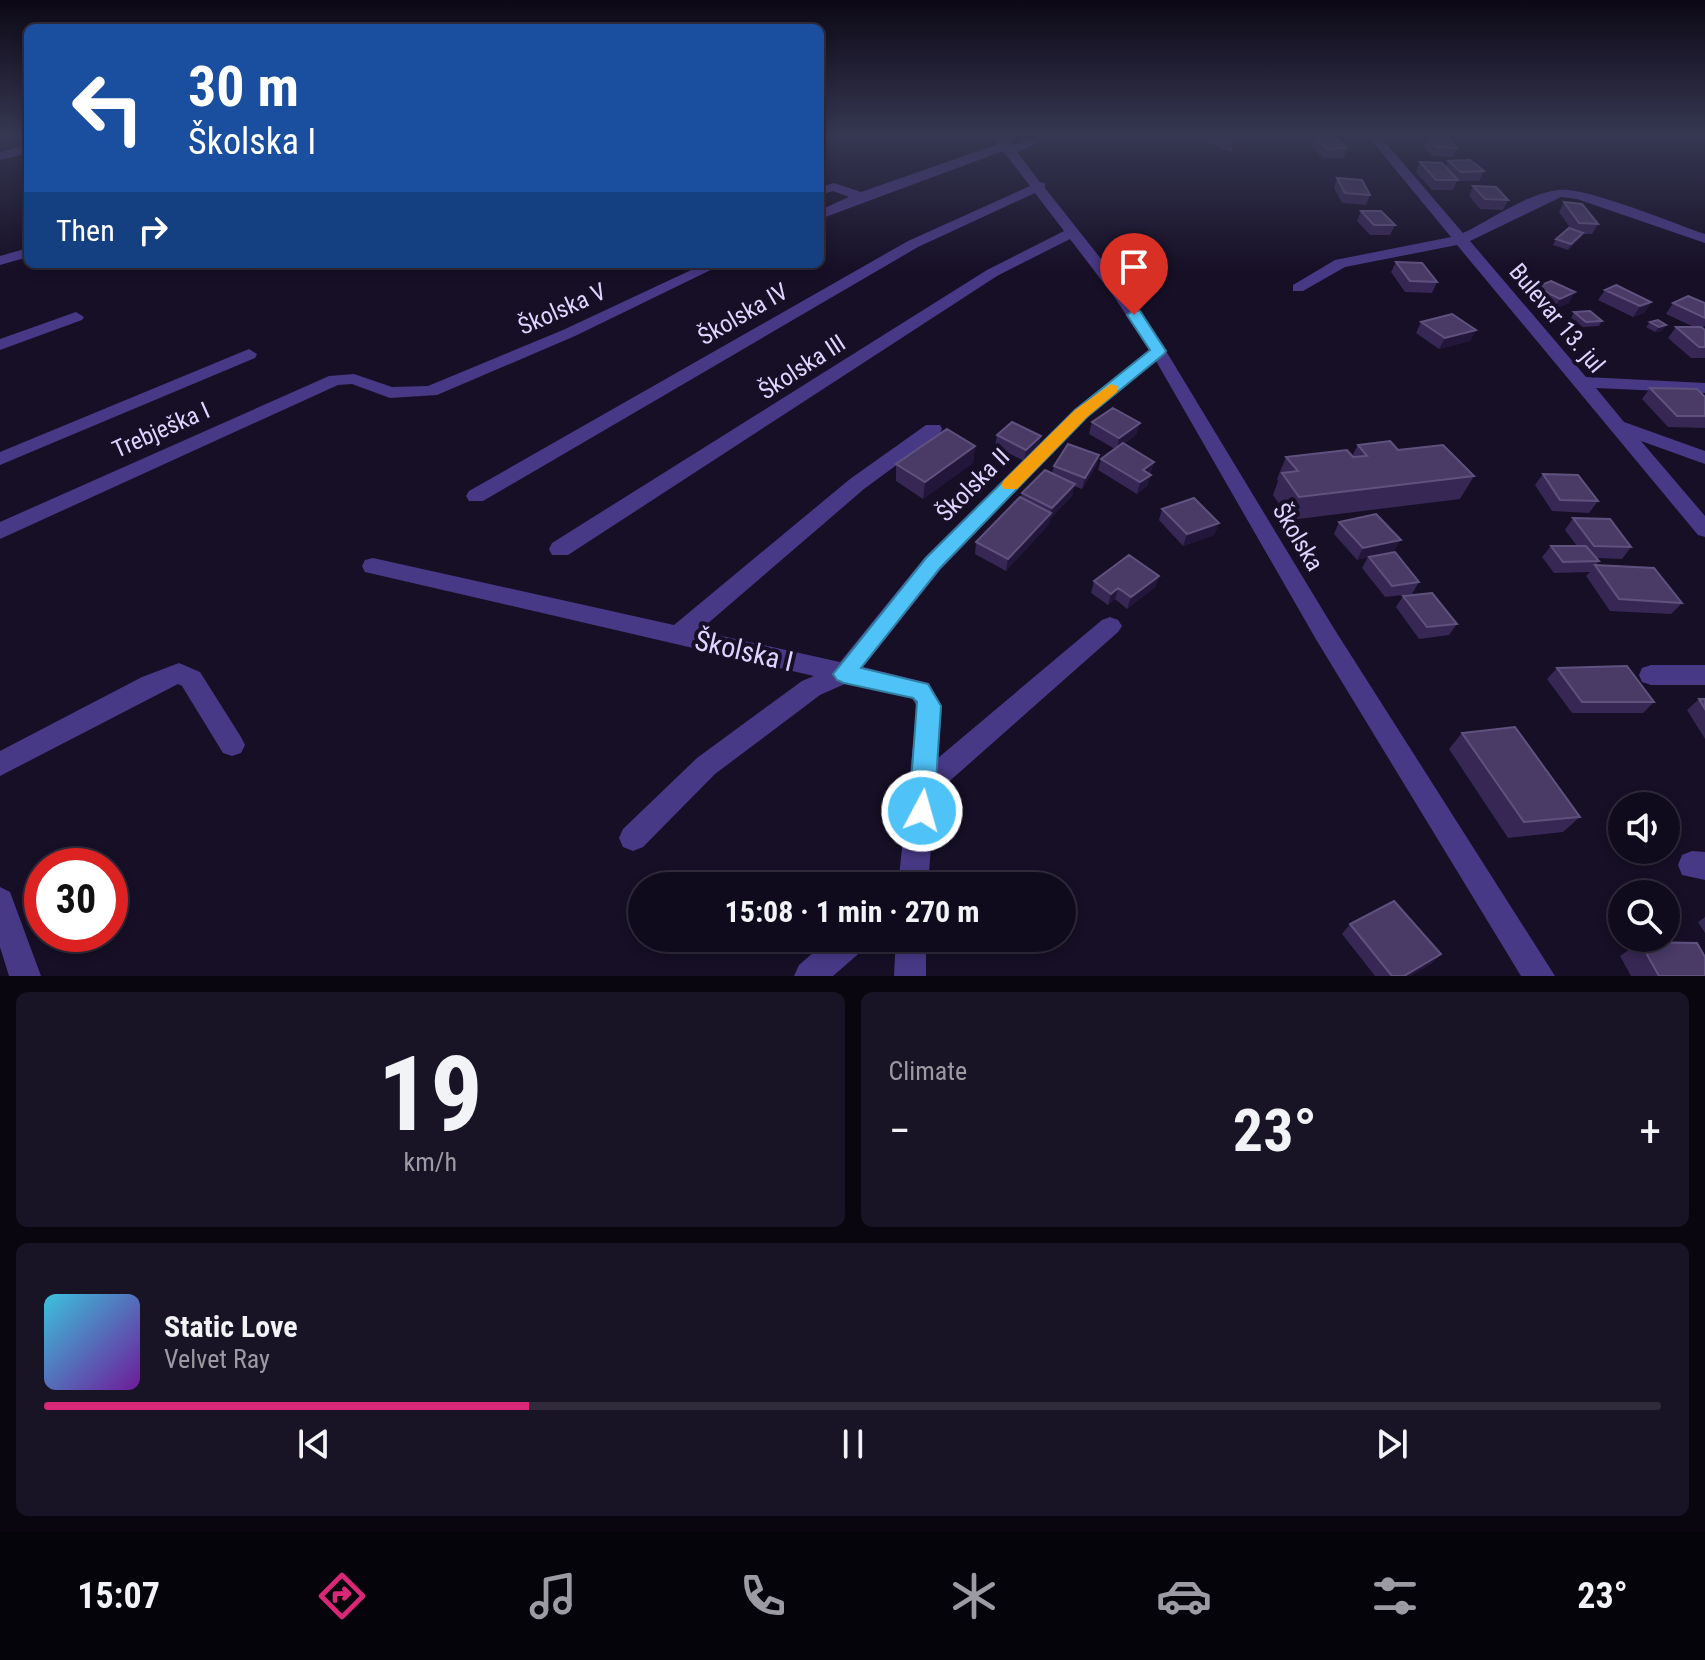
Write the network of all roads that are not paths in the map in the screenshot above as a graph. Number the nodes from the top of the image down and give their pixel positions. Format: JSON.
{"nodes":[{"id":1,"x":905,"y":181,"type":"edge"},
{"id":2,"x":1036,"y":181,"type":"edge"},
{"id":3,"x":1411,"y":181,"type":"edge"},
{"id":4,"x":1040,"y":186,"type":"junction"},
{"id":5,"x":824,"y":190,"type":"edge"},
{"id":6,"x":861,"y":197,"type":"junction"},
{"id":7,"x":824,"y":213,"type":"edge"},
{"id":8,"x":1073,"y":232,"type":"junction"},
{"id":9,"x":1705,"y":239,"type":"edge"},
{"id":10,"x":1460,"y":240,"type":"junction"},
{"id":11,"x":24,"y":253,"type":"edge"},
{"id":12,"x":0,"y":261,"type":"edge"},
{"id":13,"x":707,"y":268,"type":"edge"},
{"id":14,"x":1298,"y":288,"type":"dead end"},
{"id":15,"x":76,"y":317,"type":"dead end"},
{"id":16,"x":0,"y":345,"type":"edge"},
{"id":17,"x":1158,"y":351,"type":"junction"},
{"id":18,"x":249,"y":354,"type":"dead end"},
{"id":19,"x":344,"y":378,"type":"joint"},
{"id":20,"x":1579,"y":382,"type":"junction"},
{"id":21,"x":1705,"y":388,"type":"edge"},
{"id":22,"x":1615,"y":424,"type":"junction"},
{"id":23,"x":933,"y":429,"type":"dead end"},
{"id":24,"x":1705,"y":458,"type":"edge"},
{"id":25,"x":0,"y":459,"type":"edge"},
{"id":26,"x":476,"y":496,"type":"dead end"},
{"id":27,"x":1705,"y":530,"type":"edge"},
{"id":28,"x":0,"y":531,"type":"edge"},
{"id":29,"x":560,"y":549,"type":"dead end"},
{"id":30,"x":373,"y":566,"type":"dead end"},
{"id":31,"x":1110,"y":626,"type":"dead end"},
{"id":32,"x":677,"y":636,"type":"junction"},
{"id":33,"x":844,"y":674,"type":"junction"},
{"id":34,"x":1651,"y":675,"type":"dead end"},
{"id":35,"x":1705,"y":675,"type":"edge"},
{"id":36,"x":232,"y":745,"type":"dead end"},
{"id":37,"x":0,"y":764,"type":"edge"},
{"id":38,"x":925,"y":786,"type":"junction"},
{"id":39,"x":633,"y":838,"type":"dead end"},
{"id":40,"x":914,"y":872,"type":"edge"},
{"id":41,"x":0,"y":902,"type":"edge"},
{"id":42,"x":837,"y":952,"type":"edge"},
{"id":43,"x":911,"y":952,"type":"edge"},
{"id":44,"x":25,"y":976,"type":"edge"},
{"id":45,"x":810,"y":976,"type":"edge"},
{"id":46,"x":910,"y":976,"type":"edge"},
{"id":47,"x":1539,"y":976,"type":"edge"}],
"edges":[{"from":1,"to":6,"type":"street"},
{"from":2,"to":4,"type":"street","name":"Školska"},
{"from":3,"to":10,"type":"street","name":"Bulevar 13. jul"},
{"from":4,"to":8,"type":"street","name":"Školska"},
{"from":4,"to":26,"type":"street","name":"Školska IV"},
{"from":5,"to":6,"type":"street"},
{"from":6,"to":7,"type":"street"},
{"from":8,"to":17,"type":"street","name":"Školska"},
{"from":8,"to":29,"type":"street","name":"Školska III"},
{"from":9,"to":10,"type":"street"},
{"from":10,"to":14,"type":"street"},
{"from":10,"to":20,"type":"street","name":"Bulevar 13. jul"},
{"from":11,"to":12,"type":"street"},
{"from":13,"to":19,"type":"street","name":"Školska V"},
{"from":15,"to":16,"type":"street"},
{"from":17,"to":33,"type":"street","name":"Školska II"},
{"from":17,"to":47,"type":"street","name":"Školska"},
{"from":18,"to":25,"type":"street"},
{"from":19,"to":28,"type":"street","name":"Trebješka I"},
{"from":20,"to":21,"type":"street"},
{"from":20,"to":22,"type":"street","name":"Bulevar 13. jul"},
{"from":22,"to":24,"type":"street"},
{"from":22,"to":27,"type":"street","name":"Bulevar 13. jul"},
{"from":23,"to":32,"type":"street"},
{"from":30,"to":32,"type":"street","name":"Školska I"},
{"from":31,"to":38,"type":"street"},
{"from":32,"to":33,"type":"street","name":"Školska I"},
{"from":33,"to":38,"type":"street","name":"Školska I"},
{"from":33,"to":39,"type":"street"},
{"from":34,"to":35,"type":"street"},
{"from":36,"to":37,"type":"street"},
{"from":38,"to":40,"type":"street","name":"Školska I"},
{"from":41,"to":44,"type":"street"},
{"from":42,"to":45,"type":"street"},
{"from":43,"to":46,"type":"street"}]}
